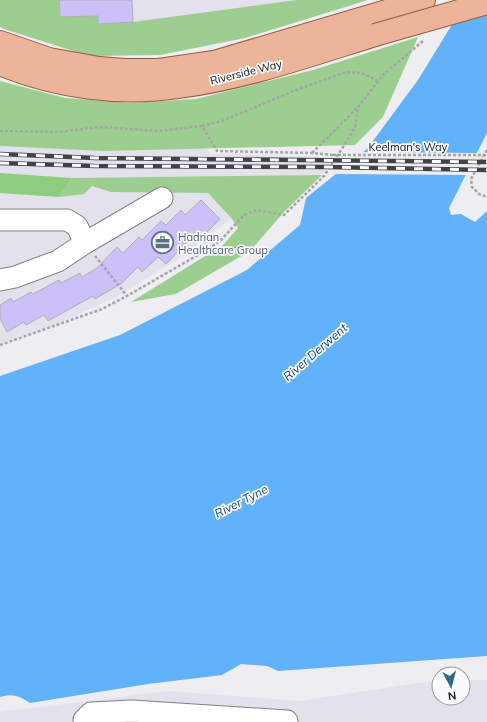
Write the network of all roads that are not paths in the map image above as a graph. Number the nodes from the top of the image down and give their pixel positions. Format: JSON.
{"nodes":[{"id":1,"x":424,"y":0,"type":"edge"},
{"id":2,"x":487,"y":3,"type":"edge"},
{"id":3,"x":373,"y":26,"type":"junction"},
{"id":4,"x":0,"y":42,"type":"edge"},
{"id":5,"x":0,"y":64,"type":"edge"},
{"id":6,"x":162,"y":198,"type":"dead end"},
{"id":7,"x":0,"y":220,"type":"edge"},
{"id":8,"x":85,"y":243,"type":"junction"},
{"id":9,"x":0,"y":280,"type":"edge"},
{"id":10,"x":287,"y":721,"type":"dead end"},
{"id":11,"x":84,"y":722,"type":"edge"}],
"edges":[{"from":1,"to":3,"type":"main road","name":"Riverside Way"},
{"from":2,"to":3,"type":"main road","name":"Riverside Way","bridge":true},
{"from":3,"to":4,"type":"main road","name":"Riverside Way"},
{"from":3,"to":5,"type":"main road","name":"Riverside Way"},
{"from":6,"to":8,"type":"lane"},
{"from":7,"to":8,"type":"lane"},
{"from":8,"to":9,"type":"lane"},
{"from":10,"to":11,"type":"lane"}]}
